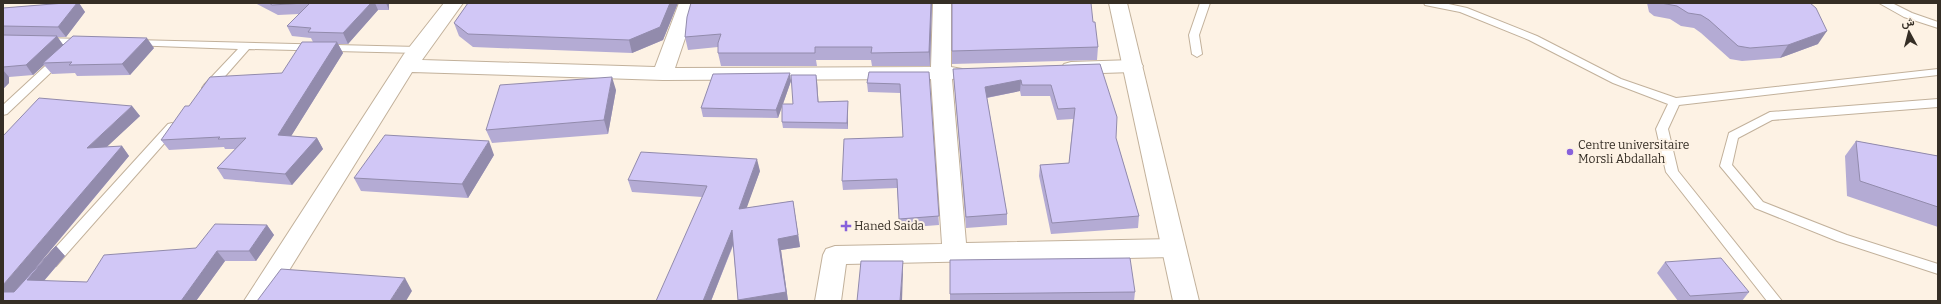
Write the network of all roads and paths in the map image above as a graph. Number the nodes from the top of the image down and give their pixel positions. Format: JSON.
{"nodes":[{"id":1,"x":454,"y":3,"type":"edge"},
{"id":2,"x":688,"y":3,"type":"edge"},
{"id":3,"x":942,"y":3,"type":"edge"},
{"id":4,"x":1118,"y":3,"type":"edge"},
{"id":5,"x":1205,"y":3,"type":"edge"},
{"id":6,"x":1429,"y":3,"type":"edge"},
{"id":7,"x":1884,"y":3,"type":"edge"},
{"id":8,"x":1938,"y":25,"type":"edge"},
{"id":9,"x":33,"y":41,"type":"edge"},
{"id":10,"x":77,"y":42,"type":"junction"},
{"id":11,"x":92,"y":42,"type":"edge"},
{"id":12,"x":123,"y":43,"type":"edge"},
{"id":13,"x":246,"y":46,"type":"junction"},
{"id":14,"x":1197,"y":54,"type":"dead end"},
{"id":15,"x":412,"y":58,"type":"junction"},
{"id":16,"x":1133,"y":66,"type":"junction"},
{"id":17,"x":1056,"y":69,"type":"edge"},
{"id":18,"x":971,"y":72,"type":"edge"},
{"id":19,"x":1938,"y":72,"type":"edge"},
{"id":20,"x":940,"y":73,"type":"junction"},
{"id":21,"x":663,"y":74,"type":"junction"},
{"id":22,"x":197,"y":99,"type":"edge"},
{"id":23,"x":1675,"y":102,"type":"junction"},
{"id":24,"x":1938,"y":103,"type":"edge"},
{"id":25,"x":3,"y":111,"type":"edge"},
{"id":26,"x":181,"y":117,"type":"edge"},
{"id":27,"x":1174,"y":248,"type":"junction"},
{"id":28,"x":955,"y":253,"type":"junction"},
{"id":29,"x":1938,"y":269,"type":"edge"},
{"id":30,"x":42,"y":271,"type":"edge"},
{"id":31,"x":257,"y":301,"type":"edge"},
{"id":32,"x":828,"y":301,"type":"edge"},
{"id":33,"x":1186,"y":301,"type":"edge"},
{"id":34,"x":1776,"y":301,"type":"edge"}],
"edges":[{"from":1,"to":15,"type":"street"},
{"from":2,"to":21,"type":"street"},
{"from":3,"to":20,"type":"street"},
{"from":4,"to":16,"type":"street"},
{"from":5,"to":14,"type":"lane"},
{"from":6,"to":23,"type":"lane"},
{"from":7,"to":8,"type":"lane"},
{"from":9,"to":10,"type":"lane"},
{"from":10,"to":11,"type":"lane"},
{"from":10,"to":25,"type":"lane"},
{"from":12,"to":13,"type":"lane"},
{"from":13,"to":15,"type":"lane"},
{"from":13,"to":22,"type":"lane"},
{"from":15,"to":21,"type":"street"},
{"from":15,"to":31,"type":"street"},
{"from":16,"to":17,"type":"street"},
{"from":16,"to":27,"type":"street"},
{"from":18,"to":20,"type":"street"},
{"from":19,"to":23,"type":"lane"},
{"from":20,"to":21,"type":"street"},
{"from":20,"to":28,"type":"street"},
{"from":23,"to":34,"type":"lane"},
{"from":24,"to":29,"type":"lane"},
{"from":26,"to":30,"type":"lane"},
{"from":27,"to":28,"type":"street"},
{"from":27,"to":33,"type":"street"},
{"from":28,"to":32,"type":"street"}]}
